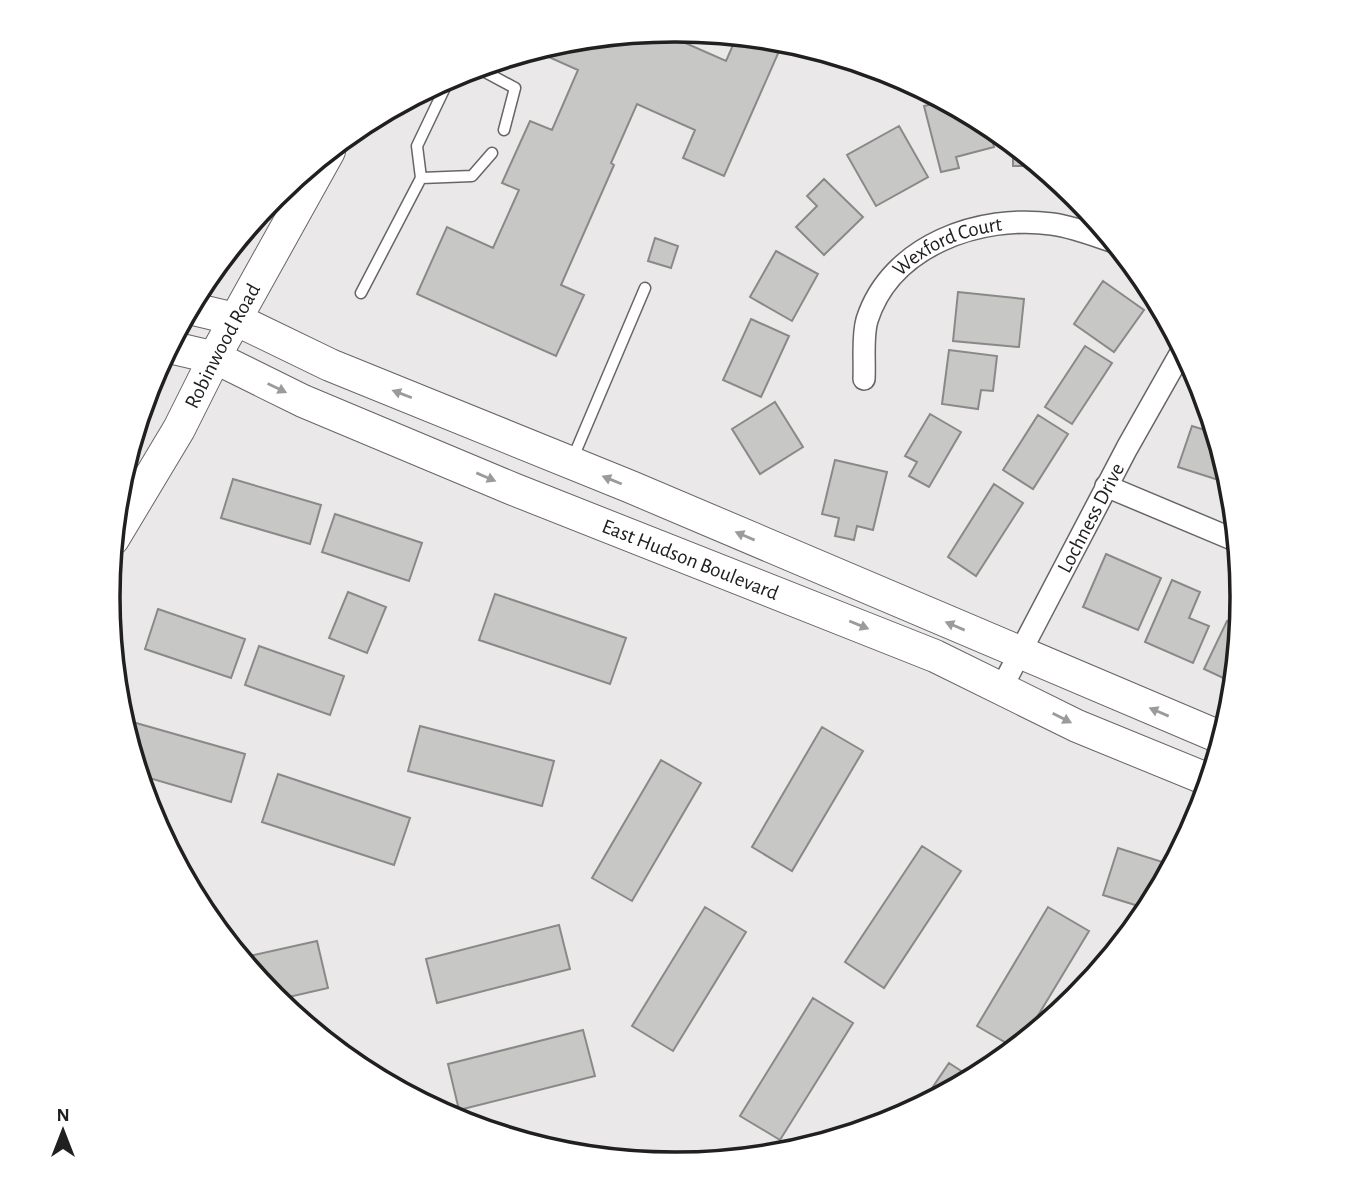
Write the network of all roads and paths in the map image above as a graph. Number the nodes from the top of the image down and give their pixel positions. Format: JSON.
{"nodes":[{"id":1,"x":488,"y":74,"type":"edge"},
{"id":2,"x":442,"y":93,"type":"edge"},
{"id":3,"x":503,"y":130,"type":"dead end"},
{"id":4,"x":492,"y":153,"type":"dead end"},
{"id":5,"x":316,"y":174,"type":"edge"},
{"id":6,"x":421,"y":178,"type":"junction"},
{"id":7,"x":1097,"y":237,"type":"edge"},
{"id":8,"x":645,"y":288,"type":"dead end"},
{"id":9,"x":361,"y":293,"type":"dead end"},
{"id":10,"x":200,"y":310,"type":"edge"},
{"id":11,"x":235,"y":319,"type":"junction"},
{"id":12,"x":178,"y":349,"type":"edge"},
{"id":13,"x":216,"y":358,"type":"junction"},
{"id":14,"x":1177,"y":360,"type":"edge"},
{"id":15,"x":864,"y":379,"type":"dead end"},
{"id":16,"x":570,"y":463,"type":"junction"},
{"id":17,"x":1107,"y":486,"type":"junction"},
{"id":18,"x":126,"y":519,"type":"edge"},
{"id":19,"x":1226,"y":536,"type":"edge"},
{"id":20,"x":1017,"y":652,"type":"junction"},
{"id":21,"x":1002,"y":687,"type":"junction"},
{"id":22,"x":1213,"y":734,"type":"edge"},
{"id":23,"x":1200,"y":776,"type":"edge"}],
"edges":[{"from":1,"to":3,"type":"lane"},
{"from":2,"to":6,"type":"lane"},
{"from":4,"to":6,"type":"lane"},
{"from":5,"to":11,"type":"main road","name":"Robinwood Road"},
{"from":6,"to":9,"type":"lane"},
{"from":7,"to":15,"type":"street","name":"Wexford Court"},
{"from":8,"to":16,"type":"lane"},
{"from":10,"to":11,"type":"main road","name":"East Hudson Boulevard"},
{"from":11,"to":13,"type":"main road","name":"Robinwood Road"},
{"from":16,"to":11,"type":"main road","name":"East Hudson Boulevard","one_way":true},
{"from":12,"to":13,"type":"main road","name":"East Hudson Boulevard"},
{"from":13,"to":18,"type":"main road","name":"Robinwood Road"},
{"from":13,"to":21,"type":"main road","name":"East Hudson Boulevard","one_way":true},
{"from":14,"to":17,"type":"street","name":"Lochness Drive"},
{"from":20,"to":16,"type":"main road","name":"East Hudson Boulevard","one_way":true},
{"from":17,"to":19,"type":"street"},
{"from":17,"to":20,"type":"street","name":"Lochness Drive"},
{"from":20,"to":21,"type":"street","name":"Lochness Drive"},
{"from":22,"to":20,"type":"main road","name":"East Hudson Boulevard","one_way":true},
{"from":21,"to":23,"type":"main road","name":"East Hudson Boulevard","one_way":true}]}
